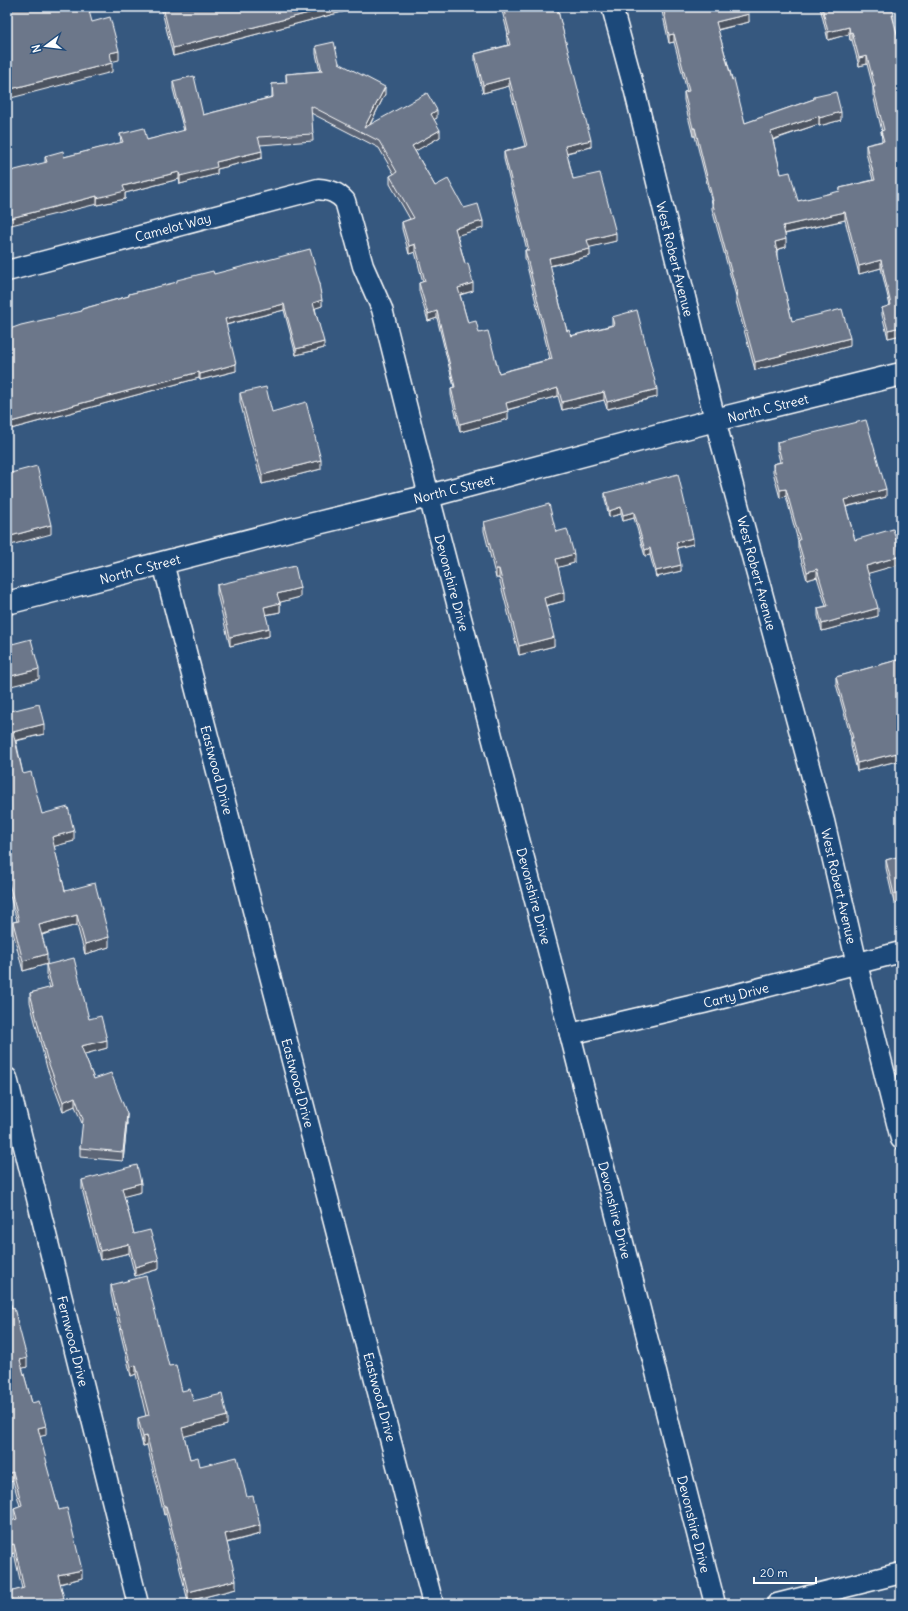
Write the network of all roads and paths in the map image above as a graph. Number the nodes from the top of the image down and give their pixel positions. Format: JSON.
{"nodes":[{"id":1,"x":612,"y":7,"type":"edge"},
{"id":2,"x":339,"y":194,"type":"joint"},
{"id":3,"x":7,"y":271,"type":"edge"},
{"id":4,"x":901,"y":374,"type":"edge"},
{"id":5,"x":715,"y":420,"type":"junction"},
{"id":6,"x":429,"y":496,"type":"junction"},
{"id":7,"x":163,"y":563,"type":"junction"},
{"id":8,"x":7,"y":603,"type":"edge"},
{"id":9,"x":901,"y":952,"type":"edge"},
{"id":10,"x":857,"y":964,"type":"junction"},
{"id":11,"x":570,"y":1034,"type":"junction"},
{"id":12,"x":7,"y":1078,"type":"edge"},
{"id":13,"x":901,"y":1139,"type":"edge"},
{"id":14,"x":901,"y":1572,"type":"edge"},
{"id":15,"x":138,"y":1604,"type":"edge"},
{"id":16,"x":433,"y":1604,"type":"edge"},
{"id":17,"x":714,"y":1604,"type":"edge"},
{"id":18,"x":777,"y":1604,"type":"edge"}],
"edges":[{"from":1,"to":5,"type":"street","name":"West Robert Avenue"},
{"from":2,"to":3,"type":"street","name":"Camelot Way"},
{"from":2,"to":6,"type":"street","name":"Devonshire Drive"},
{"from":4,"to":5,"type":"street","name":"North C Street"},
{"from":5,"to":6,"type":"street","name":"North C Street"},
{"from":5,"to":10,"type":"street","name":"West Robert Avenue"},
{"from":6,"to":7,"type":"street","name":"North C Street"},
{"from":6,"to":11,"type":"street","name":"Devonshire Drive"},
{"from":7,"to":8,"type":"street","name":"North C Street"},
{"from":7,"to":16,"type":"street","name":"Eastwood Drive"},
{"from":9,"to":10,"type":"street","name":"Carty Drive"},
{"from":10,"to":11,"type":"street","name":"Carty Drive"},
{"from":10,"to":13,"type":"street","name":"West Robert Avenue"},
{"from":11,"to":17,"type":"street","name":"Devonshire Drive"},
{"from":12,"to":15,"type":"street","name":"Fernwood Drive"},
{"from":14,"to":18,"type":"street"}]}
